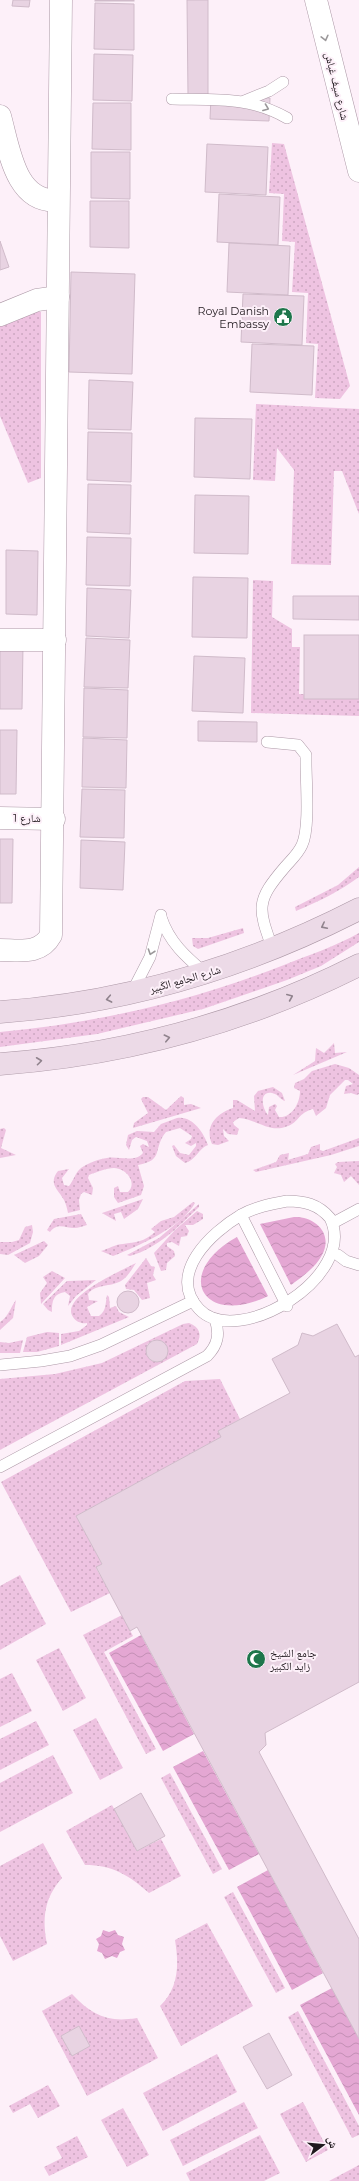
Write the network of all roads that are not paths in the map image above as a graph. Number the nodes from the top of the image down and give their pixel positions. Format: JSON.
{"nodes":[{"id":1,"x":61,"y":0,"type":"edge"},
{"id":2,"x":316,"y":0,"type":"edge"},
{"id":3,"x":283,"y":82,"type":"dead end"},
{"id":4,"x":172,"y":99,"type":"dead end"},
{"id":5,"x":244,"y":101,"type":"junction"},
{"id":6,"x":0,"y":116,"type":"edge"},
{"id":7,"x":287,"y":118,"type":"dead end"},
{"id":8,"x":359,"y":172,"type":"edge"},
{"id":9,"x":58,"y":200,"type":"junction"},
{"id":10,"x":58,"y":297,"type":"junction"},
{"id":11,"x":0,"y":315,"type":"edge"},
{"id":12,"x":0,"y":640,"type":"edge"},
{"id":13,"x":56,"y":640,"type":"junction"},
{"id":14,"x":267,"y":742,"type":"dead end"},
{"id":15,"x":0,"y":818,"type":"edge"},
{"id":16,"x":54,"y":819,"type":"junction"},
{"id":17,"x":359,"y":908,"type":"edge"},
{"id":18,"x":0,"y":950,"type":"edge"},
{"id":19,"x":273,"y":950,"type":"junction"},
{"id":20,"x":356,"y":964,"type":"edge"},
{"id":21,"x":206,"y":974,"type":"junction"},
{"id":22,"x":131,"y":994,"type":"junction"},
{"id":23,"x":0,"y":1012,"type":"edge"},
{"id":24,"x":0,"y":1064,"type":"edge"},
{"id":25,"x":359,"y":1209,"type":"edge"},
{"id":26,"x":241,"y":1215,"type":"junction"},
{"id":27,"x":333,"y":1223,"type":"junction"},
{"id":28,"x":338,"y":1255,"type":"junction"},
{"id":29,"x":359,"y":1266,"type":"edge"},
{"id":30,"x":193,"y":1301,"type":"junction"},
{"id":31,"x":287,"y":1306,"type":"junction"},
{"id":32,"x":215,"y":1319,"type":"junction"},
{"id":33,"x":0,"y":1365,"type":"edge"},
{"id":34,"x":0,"y":1467,"type":"edge"}],
"edges":[{"from":1,"to":9,"type":"street"},
{"from":2,"to":8,"type":"street","name":"شارع سيف غباش","one_way":true},
{"from":3,"to":5,"type":"lane"},
{"from":4,"to":5,"type":"lane"},
{"from":5,"to":7,"type":"lane","one_way":true},
{"from":6,"to":9,"type":"street"},
{"from":9,"to":10,"type":"street"},
{"from":10,"to":11,"type":"street"},
{"from":10,"to":13,"type":"street"},
{"from":12,"to":13,"type":"street"},
{"from":13,"to":16,"type":"street"},
{"from":14,"to":19,"type":"lane"},
{"from":15,"to":16,"type":"street","name":"شارع 1"},
{"from":16,"to":18,"type":"street"},
{"from":17,"to":19,"type":"main road","name":"شارع الجامِع الكَبِير","one_way":true},
{"from":19,"to":21,"type":"main road","name":"شارع الجامِع الكَبِير"},
{"from":24,"to":20,"type":"main road","one_way":true},
{"from":21,"to":22,"type":"main road","name":"شارع الجامِع الكَبِير"},
{"from":21,"to":22,"type":"lane","one_way":true},
{"from":22,"to":23,"type":"main road","name":"شارع الجامِع الكَبِير","one_way":true},
{"from":25,"to":27,"type":"lane"},
{"from":26,"to":27,"type":"lane"},
{"from":26,"to":30,"type":"lane"},
{"from":26,"to":31,"type":"lane"},
{"from":27,"to":28,"type":"lane"},
{"from":28,"to":29,"type":"lane"},
{"from":28,"to":31,"type":"lane"},
{"from":30,"to":32,"type":"lane"},
{"from":30,"to":33,"type":"lane"},
{"from":31,"to":32,"type":"lane"},
{"from":32,"to":34,"type":"lane"}]}
